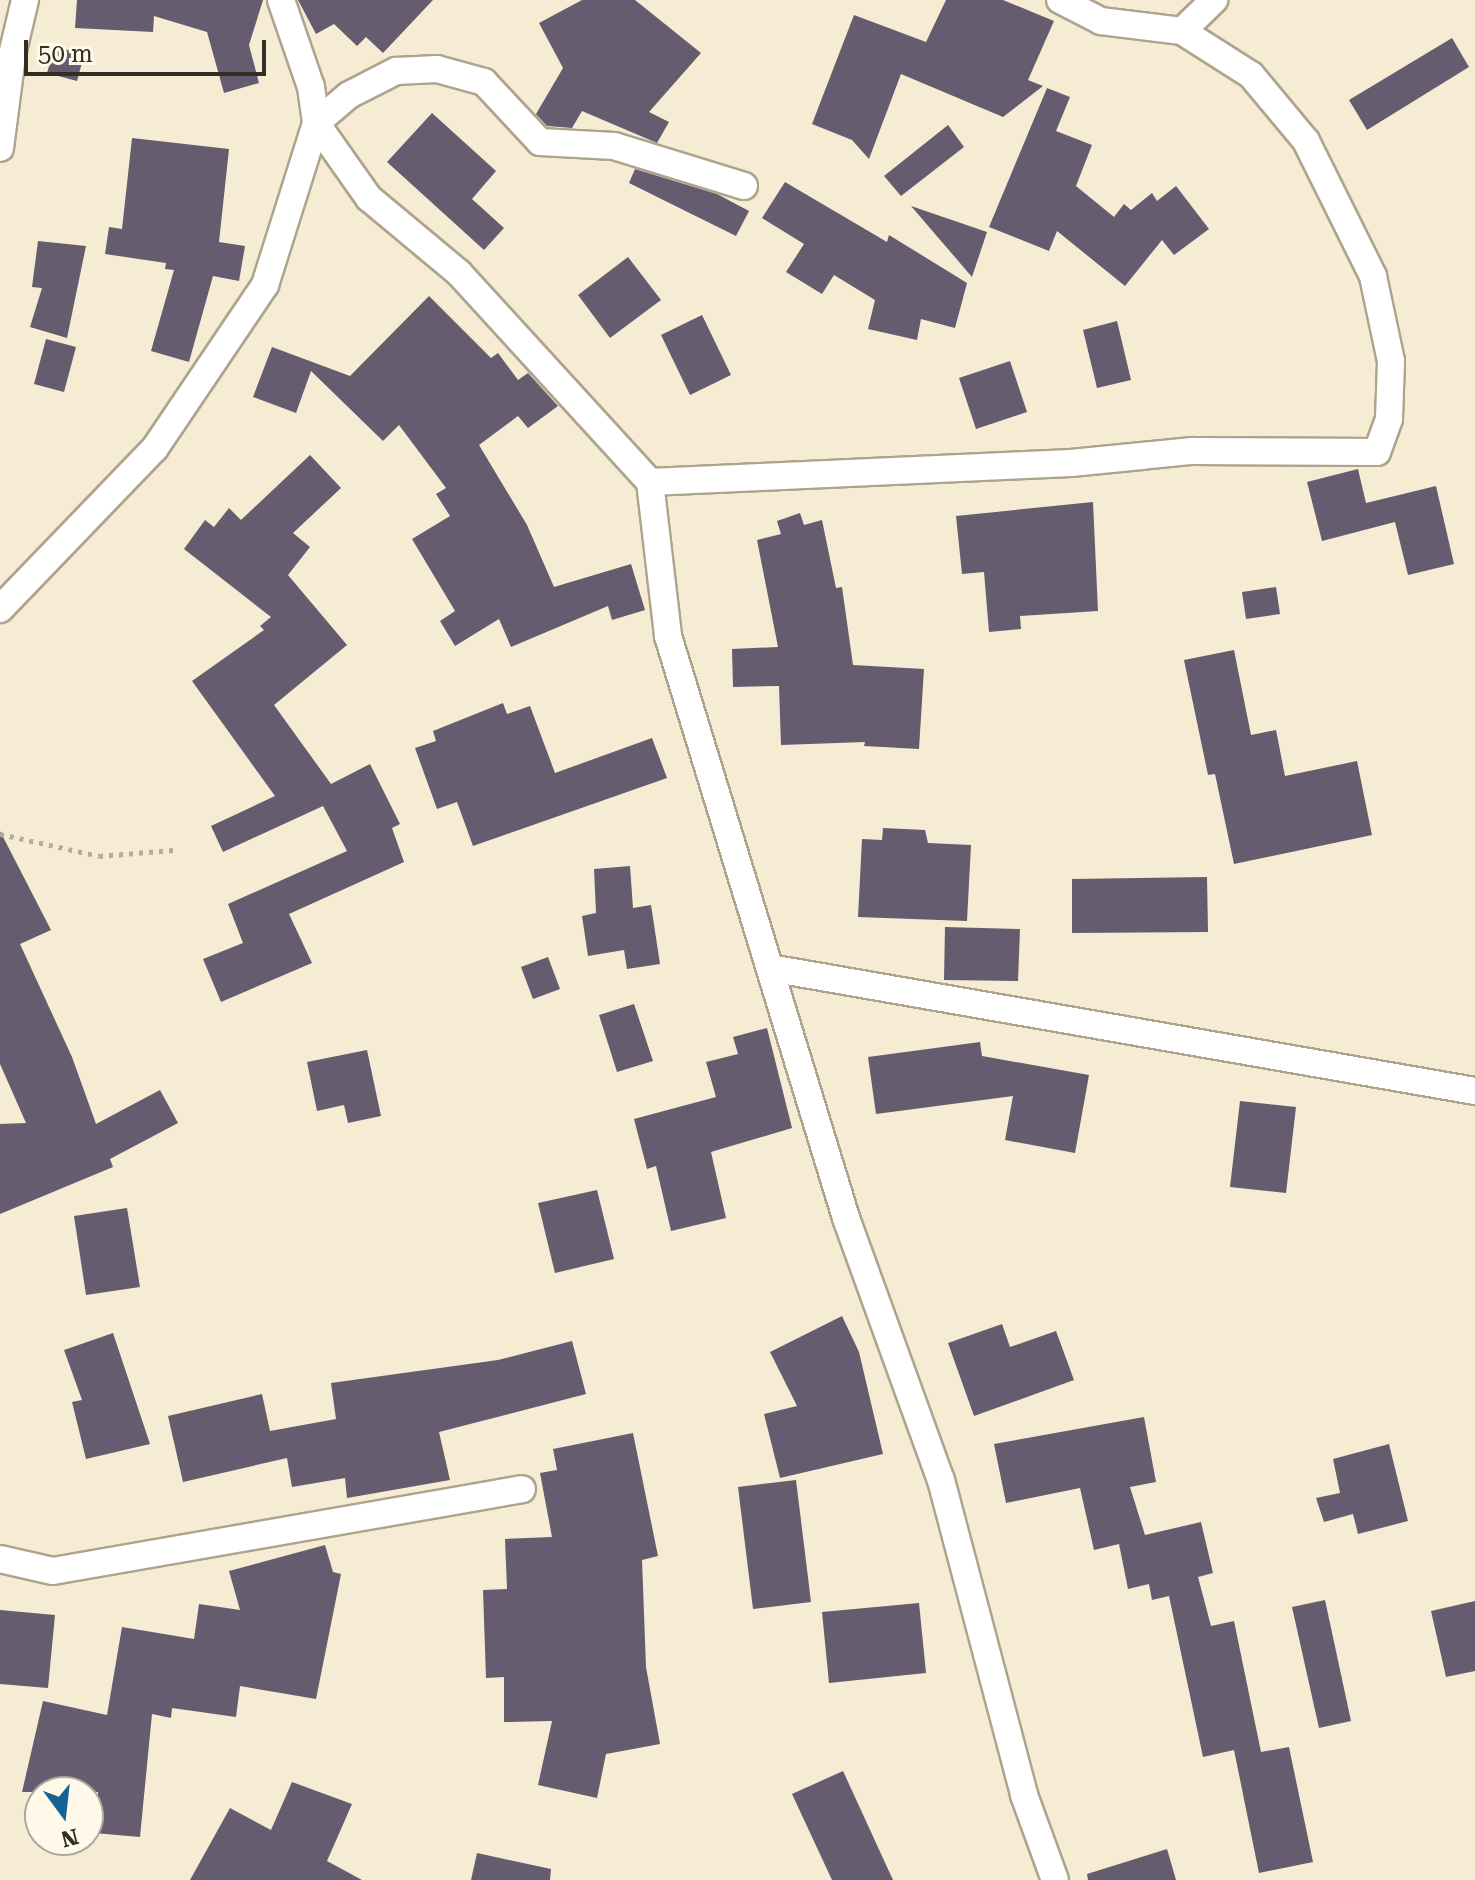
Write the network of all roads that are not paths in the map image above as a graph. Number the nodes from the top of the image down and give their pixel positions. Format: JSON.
{"nodes":[{"id":1,"x":25,"y":0,"type":"edge"},
{"id":2,"x":281,"y":0,"type":"edge"},
{"id":3,"x":1060,"y":0,"type":"edge"},
{"id":4,"x":1214,"y":0,"type":"edge"},
{"id":5,"x":1182,"y":31,"type":"junction"},
{"id":6,"x":6,"y":54,"type":"edge"},
{"id":7,"x":316,"y":123,"type":"junction"},
{"id":8,"x":0,"y":148,"type":"edge"},
{"id":9,"x":744,"y":186,"type":"dead end"},
{"id":10,"x":650,"y":482,"type":"junction"},
{"id":11,"x":0,"y":609,"type":"edge"},
{"id":12,"x":770,"y":968,"type":"junction"},
{"id":13,"x":1475,"y":1091,"type":"edge"},
{"id":14,"x":522,"y":1489,"type":"dead end"},
{"id":15,"x":0,"y":1559,"type":"edge"},
{"id":16,"x":1055,"y":1880,"type":"edge"}],
"edges":[{"from":1,"to":6,"type":"street"},
{"from":2,"to":7,"type":"street"},
{"from":3,"to":5,"type":"street"},
{"from":4,"to":5,"type":"street"},
{"from":5,"to":10,"type":"street"},
{"from":6,"to":8,"type":"street"},
{"from":7,"to":9,"type":"street"},
{"from":7,"to":10,"type":"street"},
{"from":7,"to":11,"type":"street"},
{"from":10,"to":12,"type":"street"},
{"from":12,"to":13,"type":"street"},
{"from":12,"to":16,"type":"street"},
{"from":14,"to":15,"type":"street"}]}
